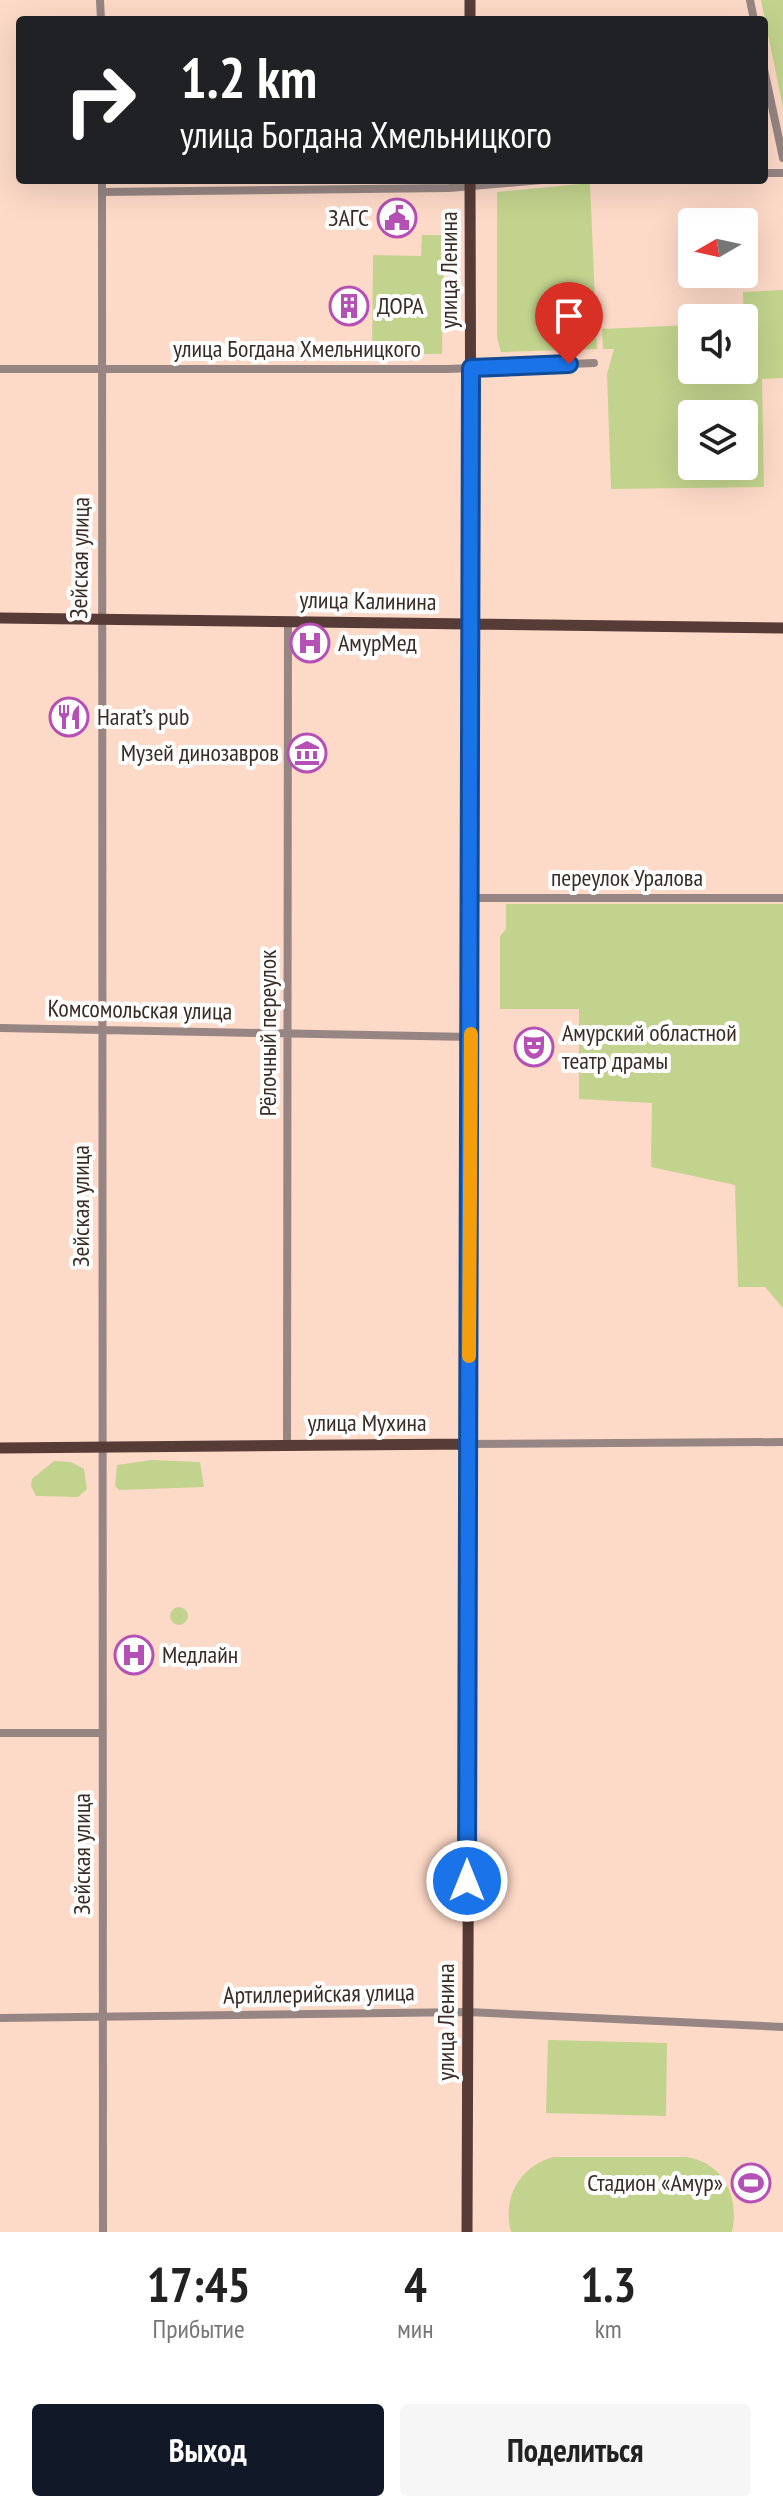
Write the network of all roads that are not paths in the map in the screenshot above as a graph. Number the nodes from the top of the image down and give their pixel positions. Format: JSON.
{"nodes":[{"id":1,"x":768,"y":88,"type":"edge"},
{"id":2,"x":783,"y":158,"type":"edge"},
{"id":3,"x":102,"y":184,"type":"edge"},
{"id":4,"x":429,"y":184,"type":"edge"},
{"id":5,"x":470,"y":184,"type":"edge"},
{"id":6,"x":102,"y":192,"type":"junction"},
{"id":7,"x":594,"y":363,"type":"dead end"},
{"id":8,"x":102,"y":368,"type":"junction"},
{"id":9,"x":471,"y":368,"type":"junction"},
{"id":10,"x":0,"y":369,"type":"edge"},
{"id":11,"x":0,"y":618,"type":"edge"},
{"id":12,"x":99,"y":619,"type":"junction"},
{"id":13,"x":288,"y":621,"type":"junction"},
{"id":14,"x":470,"y":625,"type":"junction"},
{"id":15,"x":783,"y":628,"type":"edge"},
{"id":16,"x":472,"y":898,"type":"junction"},
{"id":17,"x":783,"y":898,"type":"edge"},
{"id":18,"x":0,"y":1028,"type":"edge"},
{"id":19,"x":101,"y":1030,"type":"junction"},
{"id":20,"x":287,"y":1034,"type":"junction"},
{"id":21,"x":471,"y":1037,"type":"junction"},
{"id":22,"x":783,"y":1442,"type":"edge"},
{"id":23,"x":468,"y":1444,"type":"junction"},
{"id":24,"x":287,"y":1446,"type":"junction"},
{"id":25,"x":101,"y":1447,"type":"junction"},
{"id":26,"x":0,"y":1448,"type":"edge"},
{"id":27,"x":0,"y":1733,"type":"edge"},
{"id":28,"x":102,"y":1733,"type":"junction"},
{"id":29,"x":468,"y":2012,"type":"junction"},
{"id":30,"x":102,"y":2017,"type":"junction"},
{"id":31,"x":0,"y":2018,"type":"edge"},
{"id":32,"x":783,"y":2027,"type":"edge"},
{"id":33,"x":103,"y":2232,"type":"edge"},
{"id":34,"x":467,"y":2232,"type":"edge"}],
"edges":[{"from":1,"to":2,"type":"street"},
{"from":3,"to":6,"type":"street","name":"Зейская улица"},
{"from":4,"to":6,"type":"street"},
{"from":5,"to":9,"type":"main road","name":"улица Ленина"},
{"from":6,"to":8,"type":"street","name":"Зейская улица"},
{"from":7,"to":9,"type":"street","name":"улица Богдана Хмельницкого"},
{"from":8,"to":9,"type":"street","name":"улица Богдана Хмельницкого"},
{"from":8,"to":10,"type":"street","name":"улица Богдана Хмельницкого"},
{"from":8,"to":12,"type":"street","name":"Зейская улица"},
{"from":9,"to":14,"type":"main road","name":"улица Ленина"},
{"from":11,"to":12,"type":"main road","name":"улица Калинина"},
{"from":12,"to":13,"type":"main road","name":"улица Калинина"},
{"from":12,"to":19,"type":"street","name":"Зейская улица"},
{"from":13,"to":14,"type":"main road","name":"улица Калинина"},
{"from":13,"to":20,"type":"street","name":"Рёлочный переулок"},
{"from":14,"to":15,"type":"main road","name":"улица Калинина"},
{"from":14,"to":16,"type":"main road","name":"улица Ленина"},
{"from":16,"to":17,"type":"street","name":"переулок Уралова"},
{"from":16,"to":21,"type":"main road","name":"улица Ленина"},
{"from":18,"to":19,"type":"street","name":"Комсомольская улица"},
{"from":19,"to":20,"type":"street","name":"Комсомольская улица"},
{"from":19,"to":25,"type":"street","name":"Зейская улица"},
{"from":20,"to":21,"type":"street","name":"Комсомольская улица"},
{"from":20,"to":24,"type":"street","name":"Рёлочный переулок"},
{"from":21,"to":23,"type":"main road","name":"улица Ленина"},
{"from":22,"to":23,"type":"street","name":"улица Мухина"},
{"from":23,"to":24,"type":"main road","name":"улица Мухина"},
{"from":23,"to":29,"type":"main road","name":"улица Ленина"},
{"from":24,"to":25,"type":"main road","name":"улица Мухина"},
{"from":25,"to":26,"type":"main road","name":"улица Мухина"},
{"from":25,"to":28,"type":"street","name":"Зейская улица"},
{"from":27,"to":28,"type":"street"},
{"from":28,"to":30,"type":"street","name":"Зейская улица"},
{"from":29,"to":30,"type":"street","name":"Артиллерийская улица"},
{"from":29,"to":32,"type":"street","name":"Артиллерийская улица"},
{"from":29,"to":34,"type":"main road","name":"улица Ленина"},
{"from":30,"to":31,"type":"street","name":"Артиллерийская улица"},
{"from":30,"to":33,"type":"street","name":"Зейская улица"}]}
